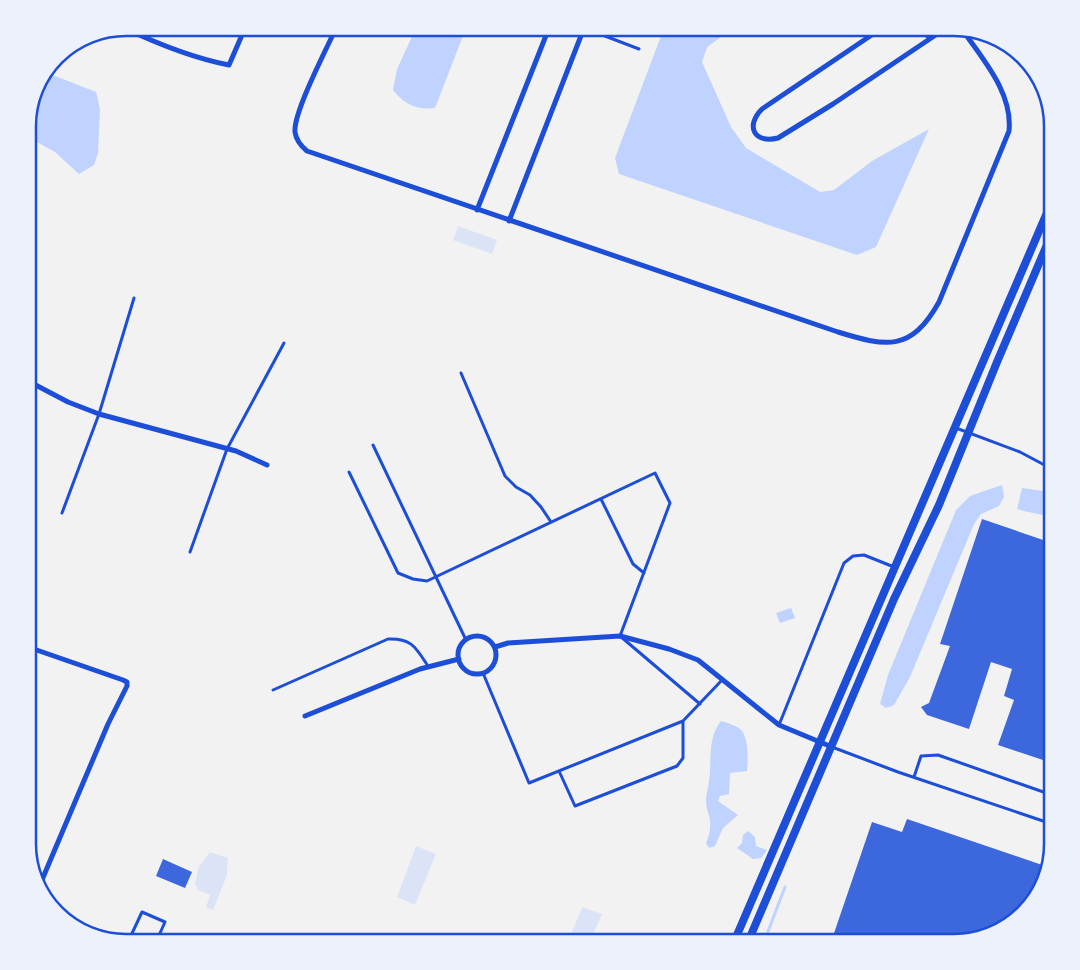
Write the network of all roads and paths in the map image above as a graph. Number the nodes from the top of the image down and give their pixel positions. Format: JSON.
{"nodes":[{"id":1,"x":141,"y":36,"type":"edge"},
{"id":2,"x":242,"y":36,"type":"edge"},
{"id":3,"x":332,"y":36,"type":"edge"},
{"id":4,"x":546,"y":36,"type":"edge"},
{"id":5,"x":580,"y":36,"type":"edge"},
{"id":6,"x":604,"y":36,"type":"edge"},
{"id":7,"x":870,"y":36,"type":"edge"},
{"id":8,"x":932,"y":36,"type":"edge"},
{"id":9,"x":968,"y":37,"type":"edge"},
{"id":10,"x":929,"y":38,"type":"joint"},
{"id":11,"x":639,"y":49,"type":"dead end"},
{"id":12,"x":477,"y":210,"type":"junction"},
{"id":13,"x":509,"y":220,"type":"junction"},
{"id":14,"x":1044,"y":220,"type":"edge"},
{"id":15,"x":1044,"y":252,"type":"edge"},
{"id":16,"x":134,"y":298,"type":"dead end"},
{"id":17,"x":284,"y":343,"type":"dead end"},
{"id":18,"x":461,"y":373,"type":"dead end"},
{"id":19,"x":36,"y":385,"type":"edge"},
{"id":20,"x":100,"y":414,"type":"junction"},
{"id":21,"x":955,"y":428,"type":"junction"},
{"id":22,"x":968,"y":434,"type":"junction"},
{"id":23,"x":373,"y":445,"type":"dead end"},
{"id":24,"x":227,"y":449,"type":"junction"},
{"id":25,"x":267,"y":465,"type":"dead end"},
{"id":26,"x":1044,"y":465,"type":"edge"},
{"id":27,"x":349,"y":472,"type":"dead end"},
{"id":28,"x":601,"y":499,"type":"junction"},
{"id":29,"x":62,"y":512,"type":"dead end"},
{"id":30,"x":551,"y":522,"type":"junction"},
{"id":31,"x":190,"y":552,"type":"dead end"},
{"id":32,"x":894,"y":567,"type":"junction"},
{"id":33,"x":644,"y":573,"type":"junction"},
{"id":34,"x":436,"y":576,"type":"junction"},
{"id":35,"x":620,"y":636,"type":"junction"},
{"id":36,"x":466,"y":640,"type":"junction"},
{"id":37,"x":495,"y":646,"type":"junction"},
{"id":38,"x":36,"y":650,"type":"edge"},
{"id":39,"x":459,"y":659,"type":"junction"},
{"id":40,"x":429,"y":667,"type":"junction"},
{"id":41,"x":483,"y":673,"type":"junction"},
{"id":42,"x":723,"y":680,"type":"junction"},
{"id":43,"x":273,"y":690,"type":"dead end"},
{"id":44,"x":700,"y":704,"type":"junction"},
{"id":45,"x":305,"y":716,"type":"dead end"},
{"id":46,"x":683,"y":722,"type":"junction"},
{"id":47,"x":779,"y":725,"type":"junction"},
{"id":48,"x":820,"y":742,"type":"junction"},
{"id":49,"x":832,"y":747,"type":"junction"},
{"id":50,"x":559,"y":771,"type":"junction"},
{"id":51,"x":914,"y":777,"type":"junction"},
{"id":52,"x":1044,"y":792,"type":"edge"},
{"id":53,"x":1044,"y":821,"type":"edge"},
{"id":54,"x":42,"y":877,"type":"edge"},
{"id":55,"x":132,"y":934,"type":"edge"},
{"id":56,"x":160,"y":934,"type":"edge"},
{"id":57,"x":737,"y":934,"type":"edge"},
{"id":58,"x":751,"y":934,"type":"edge"}],
"edges":[{"from":1,"to":2,"type":"street"},
{"from":3,"to":12,"type":"street"},
{"from":4,"to":12,"type":"street"},
{"from":5,"to":13,"type":"street"},
{"from":6,"to":11,"type":"lane"},
{"from":7,"to":10,"type":"street"},
{"from":8,"to":10,"type":"street"},
{"from":9,"to":13,"type":"street"},
{"from":12,"to":13,"type":"street"},
{"from":14,"to":21,"type":"street"},
{"from":15,"to":22,"type":"street"},
{"from":16,"to":20,"type":"lane"},
{"from":17,"to":24,"type":"lane"},
{"from":18,"to":30,"type":"lane"},
{"from":19,"to":20,"type":"street"},
{"from":20,"to":24,"type":"street"},
{"from":20,"to":29,"type":"lane"},
{"from":21,"to":22,"type":"lane"},
{"from":21,"to":32,"type":"street"},
{"from":22,"to":26,"type":"lane"},
{"from":22,"to":49,"type":"street"},
{"from":23,"to":34,"type":"lane"},
{"from":24,"to":25,"type":"street"},
{"from":24,"to":31,"type":"lane"},
{"from":27,"to":34,"type":"lane"},
{"from":28,"to":30,"type":"lane"},
{"from":28,"to":33,"type":"lane"},
{"from":28,"to":33,"type":"lane"},
{"from":30,"to":34,"type":"lane"},
{"from":32,"to":47,"type":"lane"},
{"from":32,"to":48,"type":"street"},
{"from":33,"to":35,"type":"lane"},
{"from":34,"to":36,"type":"lane"},
{"from":35,"to":37,"type":"street"},
{"from":35,"to":42,"type":"street"},
{"from":35,"to":44,"type":"lane"},
{"from":36,"to":37,"type":"street"},
{"from":36,"to":39,"type":"street"},
{"from":37,"to":41,"type":"street"},
{"from":38,"to":54,"type":"street"},
{"from":39,"to":40,"type":"street"},
{"from":39,"to":41,"type":"street"},
{"from":40,"to":43,"type":"lane"},
{"from":40,"to":45,"type":"street"},
{"from":41,"to":50,"type":"lane"},
{"from":42,"to":44,"type":"lane"},
{"from":42,"to":47,"type":"street"},
{"from":44,"to":46,"type":"lane"},
{"from":46,"to":50,"type":"lane"},
{"from":46,"to":50,"type":"lane"},
{"from":47,"to":48,"type":"street"},
{"from":48,"to":49,"type":"street"},
{"from":48,"to":57,"type":"street"},
{"from":49,"to":51,"type":"lane"},
{"from":49,"to":58,"type":"street"},
{"from":51,"to":52,"type":"lane"},
{"from":51,"to":53,"type":"lane"},
{"from":55,"to":56,"type":"lane"}]}
